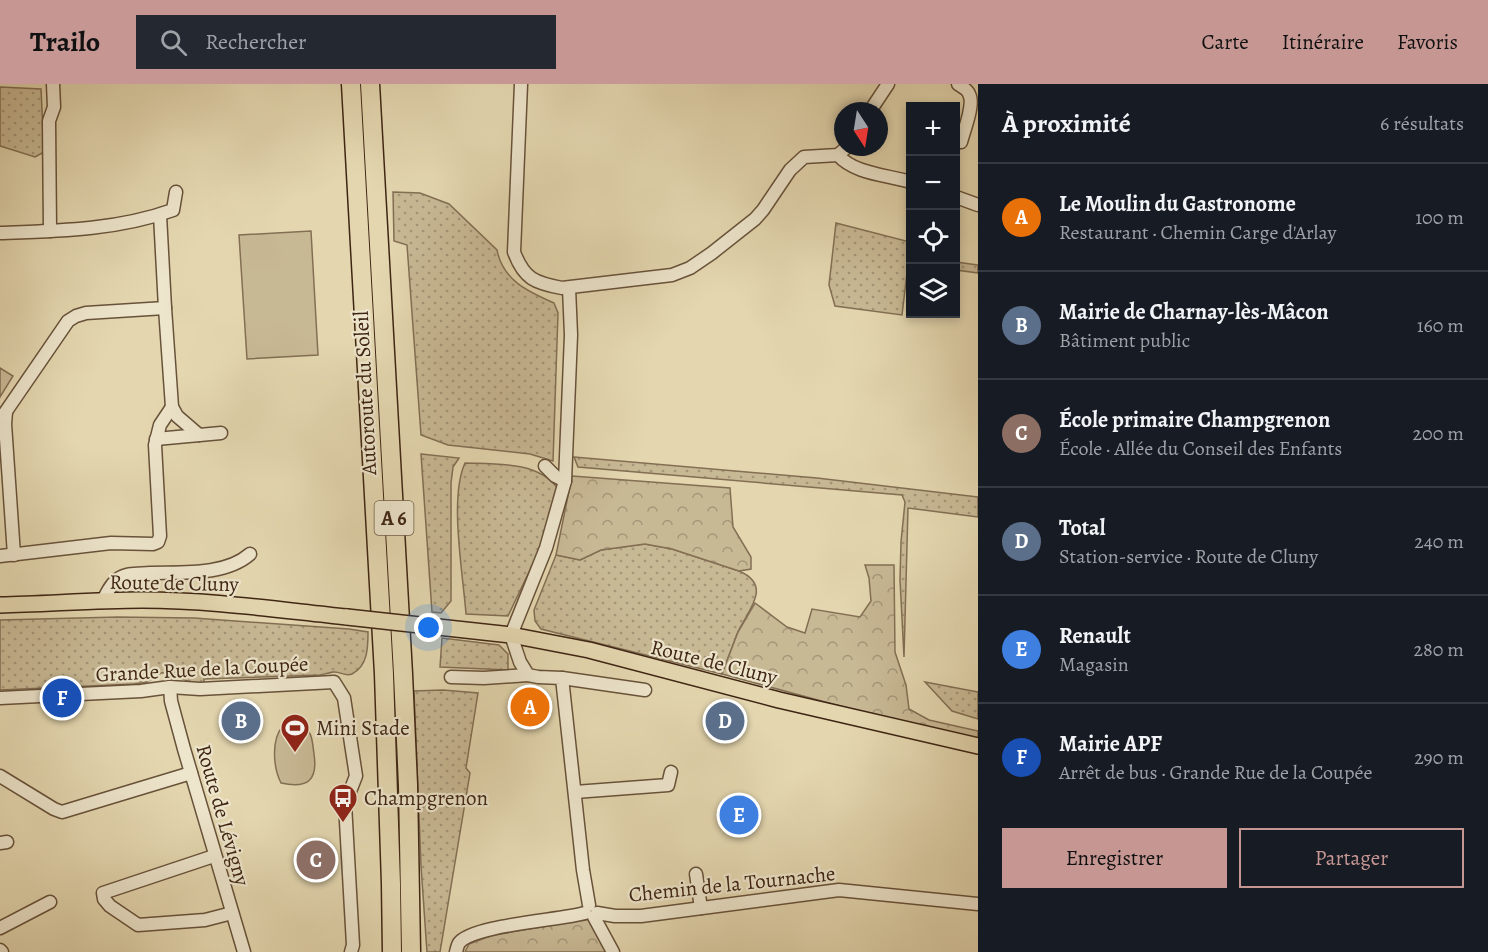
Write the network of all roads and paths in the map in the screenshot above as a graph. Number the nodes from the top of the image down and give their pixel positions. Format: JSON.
{"nodes":[{"id":1,"x":53,"y":84,"type":"edge"},
{"id":2,"x":351,"y":84,"type":"edge"},
{"id":3,"x":370,"y":84,"type":"edge"},
{"id":4,"x":521,"y":84,"type":"edge"},
{"id":5,"x":888,"y":84,"type":"edge"},
{"id":6,"x":958,"y":84,"type":"edge"},
{"id":7,"x":876,"y":102,"type":"edge"},
{"id":8,"x":961,"y":142,"type":"dead end"},
{"id":9,"x":834,"y":152,"type":"edge"},
{"id":10,"x":842,"y":156,"type":"edge"},
{"id":11,"x":906,"y":181,"type":"edge"},
{"id":12,"x":176,"y":192,"type":"dead end"},
{"id":13,"x":960,"y":198,"type":"edge"},
{"id":14,"x":978,"y":205,"type":"edge"},
{"id":15,"x":160,"y":215,"type":"junction"},
{"id":16,"x":50,"y":231,"type":"junction"},
{"id":17,"x":0,"y":233,"type":"edge"},
{"id":18,"x":569,"y":288,"type":"junction"},
{"id":19,"x":165,"y":308,"type":"junction"},
{"id":20,"x":172,"y":407,"type":"junction"},
{"id":21,"x":3,"y":416,"type":"edge"},
{"id":22,"x":221,"y":433,"type":"dead end"},
{"id":23,"x":200,"y":435,"type":"junction"},
{"id":24,"x":156,"y":439,"type":"junction"},
{"id":25,"x":544,"y":465,"type":"dead end"},
{"id":26,"x":566,"y":481,"type":"junction"},
{"id":27,"x":250,"y":554,"type":"dead end"},
{"id":28,"x":14,"y":555,"type":"junction"},
{"id":29,"x":0,"y":556,"type":"edge"},
{"id":30,"x":102,"y":602,"type":"junction"},
{"id":31,"x":0,"y":605,"type":"edge"},
{"id":32,"x":512,"y":635,"type":"junction"},
{"id":33,"x":528,"y":675,"type":"junction"},
{"id":34,"x":451,"y":677,"type":"dead end"},
{"id":35,"x":562,"y":678,"type":"junction"},
{"id":36,"x":170,"y":687,"type":"junction"},
{"id":37,"x":645,"y":690,"type":"dead end"},
{"id":38,"x":0,"y":698,"type":"edge"},
{"id":39,"x":978,"y":746,"type":"edge"},
{"id":40,"x":671,"y":772,"type":"dead end"},
{"id":41,"x":191,"y":773,"type":"junction"},
{"id":42,"x":0,"y":776,"type":"edge"},
{"id":43,"x":575,"y":792,"type":"junction"},
{"id":44,"x":214,"y":856,"type":"junction"},
{"id":45,"x":696,"y":874,"type":"dead end"},
{"id":46,"x":50,"y":902,"type":"dead end"},
{"id":47,"x":978,"y":904,"type":"edge"},
{"id":48,"x":701,"y":908,"type":"junction"},
{"id":49,"x":591,"y":912,"type":"junction"},
{"id":50,"x":232,"y":913,"type":"junction"},
{"id":51,"x":0,"y":928,"type":"edge"},
{"id":52,"x":244,"y":952,"type":"edge"},
{"id":53,"x":351,"y":952,"type":"edge"},
{"id":54,"x":392,"y":952,"type":"edge"},
{"id":55,"x":411,"y":952,"type":"edge"},
{"id":56,"x":456,"y":952,"type":"edge"},
{"id":57,"x":613,"y":952,"type":"edge"}],
"edges":[{"from":1,"to":16,"type":"street"},
{"from":2,"to":54,"type":"highway","name":"Autoroute du Soleil","number":"A 6"},
{"from":3,"to":55,"type":"highway","name":"Autoroute du Soleil","number":"A 6"},
{"from":4,"to":18,"type":"street"},
{"from":5,"to":7,"type":"street"},
{"from":6,"to":8,"type":"street"},
{"from":9,"to":18,"type":"street"},
{"from":10,"to":11,"type":"street"},
{"from":12,"to":15,"type":"street"},
{"from":13,"to":14,"type":"street"},
{"from":15,"to":16,"type":"street"},
{"from":15,"to":19,"type":"street"},
{"from":16,"to":17,"type":"street"},
{"from":18,"to":26,"type":"street"},
{"from":19,"to":20,"type":"street"},
{"from":19,"to":21,"type":"street"},
{"from":20,"to":23,"type":"street"},
{"from":20,"to":24,"type":"street"},
{"from":21,"to":28,"type":"street"},
{"from":22,"to":23,"type":"street"},
{"from":23,"to":24,"type":"street"},
{"from":24,"to":28,"type":"street"},
{"from":25,"to":26,"type":"street"},
{"from":26,"to":32,"type":"street"},
{"from":27,"to":30,"type":"street"},
{"from":28,"to":29,"type":"street"},
{"from":30,"to":31,"type":"main road","name":"Route de Cluny"},
{"from":30,"to":32,"type":"main road","name":"Route de Cluny","bridge":true},
{"from":32,"to":33,"type":"street"},
{"from":32,"to":39,"type":"main road","name":"Route de Cluny"},
{"from":33,"to":34,"type":"street"},
{"from":33,"to":35,"type":"street"},
{"from":35,"to":37,"type":"street"},
{"from":35,"to":43,"type":"street"},
{"from":36,"to":38,"type":"street","name":"Grande Rue de la Coupée"},
{"from":36,"to":41,"type":"street","name":"Route de Lévigny"},
{"from":36,"to":53,"type":"street","name":"Grande Rue de la Coupée"},
{"from":40,"to":43,"type":"street"},
{"from":41,"to":42,"type":"street"},
{"from":41,"to":44,"type":"street","name":"Route de Lévigny"},
{"from":43,"to":49,"type":"street"},
{"from":44,"to":50,"type":"street","name":"Route de Lévigny"},
{"from":44,"to":50,"type":"street"},
{"from":45,"to":48,"type":"street"},
{"from":46,"to":51,"type":"street"},
{"from":47,"to":48,"type":"street","name":"Chemin de la Tournache"},
{"from":48,"to":49,"type":"street","name":"Chemin de la Tournache"},
{"from":49,"to":56,"type":"street","name":"Chemin de la Tournache"},
{"from":49,"to":57,"type":"street"},
{"from":50,"to":52,"type":"street","name":"Route de Lévigny"}]}
